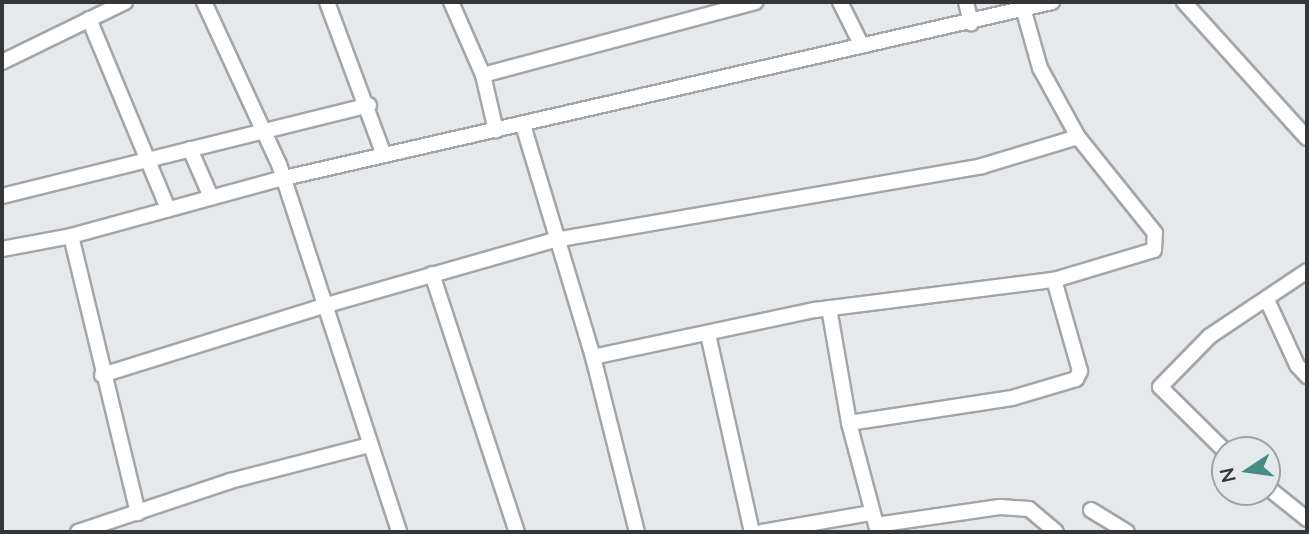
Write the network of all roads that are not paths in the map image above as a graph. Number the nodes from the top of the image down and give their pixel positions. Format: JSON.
{"nodes":[{"id":1,"x":125,"y":2,"type":"edge"},
{"id":2,"x":204,"y":2,"type":"edge"},
{"id":3,"x":327,"y":2,"type":"edge"},
{"id":4,"x":451,"y":2,"type":"edge"},
{"id":5,"x":755,"y":2,"type":"edge"},
{"id":6,"x":840,"y":2,"type":"edge"},
{"id":7,"x":966,"y":2,"type":"edge"},
{"id":8,"x":1052,"y":2,"type":"edge"},
{"id":9,"x":1184,"y":2,"type":"edge"},
{"id":10,"x":1023,"y":8,"type":"junction"},
{"id":11,"x":89,"y":19,"type":"junction"},
{"id":12,"x":971,"y":23,"type":"junction"},
{"id":13,"x":862,"y":46,"type":"junction"},
{"id":14,"x":2,"y":62,"type":"edge"},
{"id":15,"x":483,"y":75,"type":"junction"},
{"id":16,"x":369,"y":105,"type":"junction"},
{"id":17,"x":523,"y":125,"type":"junction"},
{"id":18,"x":496,"y":131,"type":"junction"},
{"id":19,"x":263,"y":132,"type":"junction"},
{"id":20,"x":1078,"y":137,"type":"junction"},
{"id":21,"x":1307,"y":138,"type":"edge"},
{"id":22,"x":190,"y":149,"type":"junction"},
{"id":23,"x":384,"y":155,"type":"junction"},
{"id":24,"x":150,"y":158,"type":"junction"},
{"id":25,"x":280,"y":179,"type":"junction"},
{"id":26,"x":2,"y":197,"type":"edge"},
{"id":27,"x":211,"y":197,"type":"junction"},
{"id":28,"x":168,"y":209,"type":"junction"},
{"id":29,"x":71,"y":236,"type":"junction"},
{"id":30,"x":555,"y":240,"type":"junction"},
{"id":31,"x":2,"y":249,"type":"edge"},
{"id":32,"x":1307,"y":271,"type":"edge"},
{"id":33,"x":432,"y":274,"type":"junction"},
{"id":34,"x":1054,"y":280,"type":"junction"},
{"id":35,"x":1267,"y":300,"type":"junction"},
{"id":36,"x":323,"y":306,"type":"junction"},
{"id":37,"x":829,"y":308,"type":"junction"},
{"id":38,"x":708,"y":334,"type":"junction"},
{"id":39,"x":593,"y":357,"type":"junction"},
{"id":40,"x":102,"y":375,"type":"junction"},
{"id":41,"x":1307,"y":376,"type":"edge"},
{"id":42,"x":849,"y":423,"type":"junction"},
{"id":43,"x":1211,"y":437,"type":"edge"},
{"id":44,"x":369,"y":445,"type":"junction"},
{"id":45,"x":1281,"y":498,"type":"edge"},
{"id":46,"x":1091,"y":510,"type":"dead end"},
{"id":47,"x":138,"y":513,"type":"junction"},
{"id":48,"x":1307,"y":519,"type":"edge"},
{"id":49,"x":875,"y":523,"type":"edge"},
{"id":50,"x":78,"y":532,"type":"edge"},
{"id":51,"x":399,"y":532,"type":"edge"},
{"id":52,"x":516,"y":532,"type":"edge"},
{"id":53,"x":637,"y":532,"type":"edge"},
{"id":54,"x":752,"y":532,"type":"edge"},
{"id":55,"x":762,"y":532,"type":"edge"},
{"id":56,"x":1055,"y":532,"type":"edge"},
{"id":57,"x":1127,"y":532,"type":"edge"}],
"edges":[{"from":1,"to":11,"type":"street"},
{"from":2,"to":19,"type":"street"},
{"from":3,"to":16,"type":"street"},
{"from":4,"to":15,"type":"street"},
{"from":5,"to":15,"type":"street"},
{"from":6,"to":13,"type":"street"},
{"from":7,"to":12,"type":"street"},
{"from":8,"to":10,"type":"street"},
{"from":9,"to":21,"type":"street"},
{"from":10,"to":12,"type":"street"},
{"from":10,"to":20,"type":"street"},
{"from":11,"to":14,"type":"street"},
{"from":11,"to":24,"type":"street"},
{"from":12,"to":13,"type":"street"},
{"from":13,"to":17,"type":"street"},
{"from":15,"to":18,"type":"street"},
{"from":16,"to":19,"type":"street"},
{"from":16,"to":23,"type":"street"},
{"from":17,"to":18,"type":"street"},
{"from":17,"to":30,"type":"street"},
{"from":18,"to":23,"type":"street"},
{"from":19,"to":22,"type":"street"},
{"from":19,"to":25,"type":"street"},
{"from":20,"to":30,"type":"street"},
{"from":20,"to":34,"type":"street"},
{"from":22,"to":24,"type":"street"},
{"from":22,"to":27,"type":"street"},
{"from":23,"to":25,"type":"street"},
{"from":24,"to":26,"type":"street"},
{"from":24,"to":28,"type":"street"},
{"from":25,"to":27,"type":"street"},
{"from":25,"to":36,"type":"street"},
{"from":27,"to":28,"type":"street"},
{"from":28,"to":29,"type":"street"},
{"from":29,"to":31,"type":"street"},
{"from":29,"to":40,"type":"street"},
{"from":30,"to":33,"type":"street"},
{"from":30,"to":39,"type":"street"},
{"from":32,"to":35,"type":"street"},
{"from":33,"to":36,"type":"street"},
{"from":33,"to":52,"type":"street"},
{"from":34,"to":37,"type":"street"},
{"from":34,"to":42,"type":"street"},
{"from":35,"to":41,"type":"street"},
{"from":35,"to":43,"type":"street"},
{"from":36,"to":40,"type":"street"},
{"from":36,"to":44,"type":"street"},
{"from":37,"to":38,"type":"street"},
{"from":37,"to":42,"type":"street"},
{"from":38,"to":39,"type":"street"},
{"from":38,"to":54,"type":"street"},
{"from":39,"to":53,"type":"street"},
{"from":40,"to":47,"type":"street"},
{"from":42,"to":49,"type":"street"},
{"from":44,"to":47,"type":"street"},
{"from":44,"to":51,"type":"street"},
{"from":45,"to":48,"type":"street"},
{"from":46,"to":57,"type":"street"},
{"from":47,"to":50,"type":"street"},
{"from":49,"to":55,"type":"street"},
{"from":49,"to":56,"type":"street"}]}
